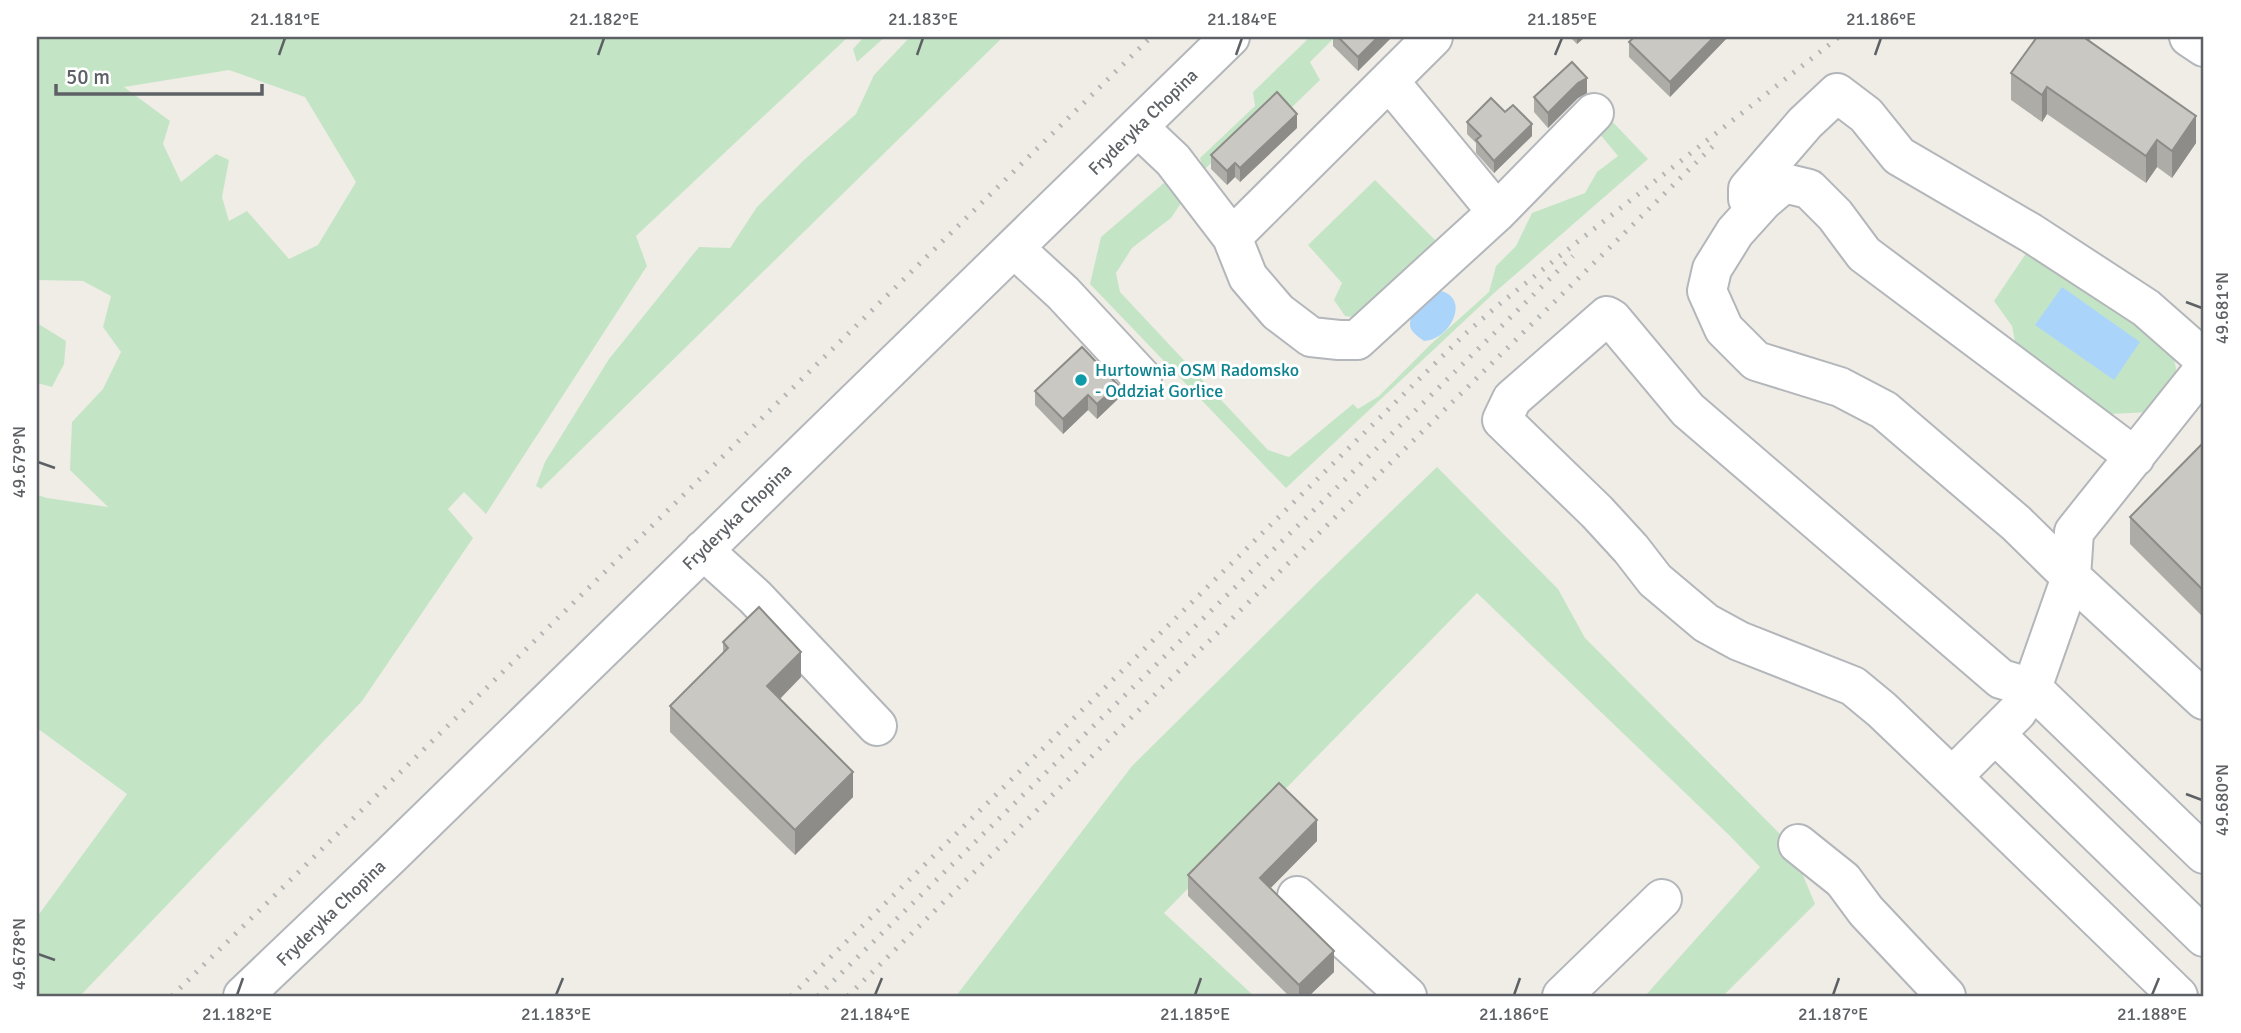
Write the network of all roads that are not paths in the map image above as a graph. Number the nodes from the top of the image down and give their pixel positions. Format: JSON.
{"nodes":[{"id":1,"x":1230,"y":37,"type":"edge"},
{"id":2,"x":1433,"y":37,"type":"edge"},
{"id":3,"x":2189,"y":37,"type":"edge"},
{"id":4,"x":2204,"y":47,"type":"edge"},
{"id":5,"x":1389,"y":81,"type":"junction"},
{"id":6,"x":1594,"y":113,"type":"dead end"},
{"id":7,"x":1139,"y":127,"type":"junction"},
{"id":8,"x":1497,"y":212,"type":"junction"},
{"id":9,"x":1747,"y":218,"type":"junction"},
{"id":10,"x":1232,"y":237,"type":"junction"},
{"id":11,"x":1014,"y":248,"type":"junction"},
{"id":12,"x":2204,"y":359,"type":"edge"},
{"id":13,"x":2204,"y":369,"type":"edge"},
{"id":14,"x":1142,"y":377,"type":"dead end"},
{"id":15,"x":2135,"y":457,"type":"junction"},
{"id":16,"x":703,"y":550,"type":"junction"},
{"id":17,"x":2071,"y":578,"type":"junction"},
{"id":18,"x":2032,"y":688,"type":"junction"},
{"id":19,"x":2204,"y":700,"type":"edge"},
{"id":20,"x":877,"y":726,"type":"dead end"},
{"id":21,"x":1995,"y":734,"type":"junction"},
{"id":22,"x":1952,"y":777,"type":"junction"},
{"id":23,"x":1798,"y":844,"type":"dead end"},
{"id":24,"x":2204,"y":854,"type":"edge"},
{"id":25,"x":1297,"y":896,"type":"dead end"},
{"id":26,"x":1662,"y":899,"type":"dead end"},
{"id":27,"x":2204,"y":937,"type":"edge"},
{"id":28,"x":243,"y":996,"type":"edge"},
{"id":29,"x":1407,"y":996,"type":"edge"},
{"id":30,"x":1562,"y":996,"type":"edge"},
{"id":31,"x":1946,"y":996,"type":"edge"},
{"id":32,"x":2178,"y":996,"type":"edge"}],
"edges":[{"from":1,"to":7,"type":"street","name":"Fryderyka Chopina"},
{"from":2,"to":5,"type":"street"},
{"from":3,"to":4,"type":"street"},
{"from":5,"to":8,"type":"street"},
{"from":5,"to":10,"type":"street"},
{"from":6,"to":8,"type":"street"},
{"from":7,"to":10,"type":"street"},
{"from":7,"to":11,"type":"street","name":"Fryderyka Chopina"},
{"from":8,"to":10,"type":"street"},
{"from":9,"to":12,"type":"street"},
{"from":9,"to":15,"type":"street"},
{"from":9,"to":17,"type":"street"},
{"from":11,"to":14,"type":"street"},
{"from":11,"to":16,"type":"street","name":"Fryderyka Chopina"},
{"from":13,"to":15,"type":"street"},
{"from":15,"to":17,"type":"street"},
{"from":16,"to":20,"type":"street"},
{"from":16,"to":28,"type":"street","name":"Fryderyka Chopina"},
{"from":17,"to":18,"type":"street"},
{"from":17,"to":19,"type":"street"},
{"from":18,"to":21,"type":"street"},
{"from":18,"to":22,"type":"street"},
{"from":18,"to":24,"type":"street"},
{"from":21,"to":22,"type":"street"},
{"from":21,"to":27,"type":"street"},
{"from":22,"to":32,"type":"street"},
{"from":23,"to":31,"type":"street"},
{"from":25,"to":29,"type":"street"},
{"from":26,"to":30,"type":"street"}]}
